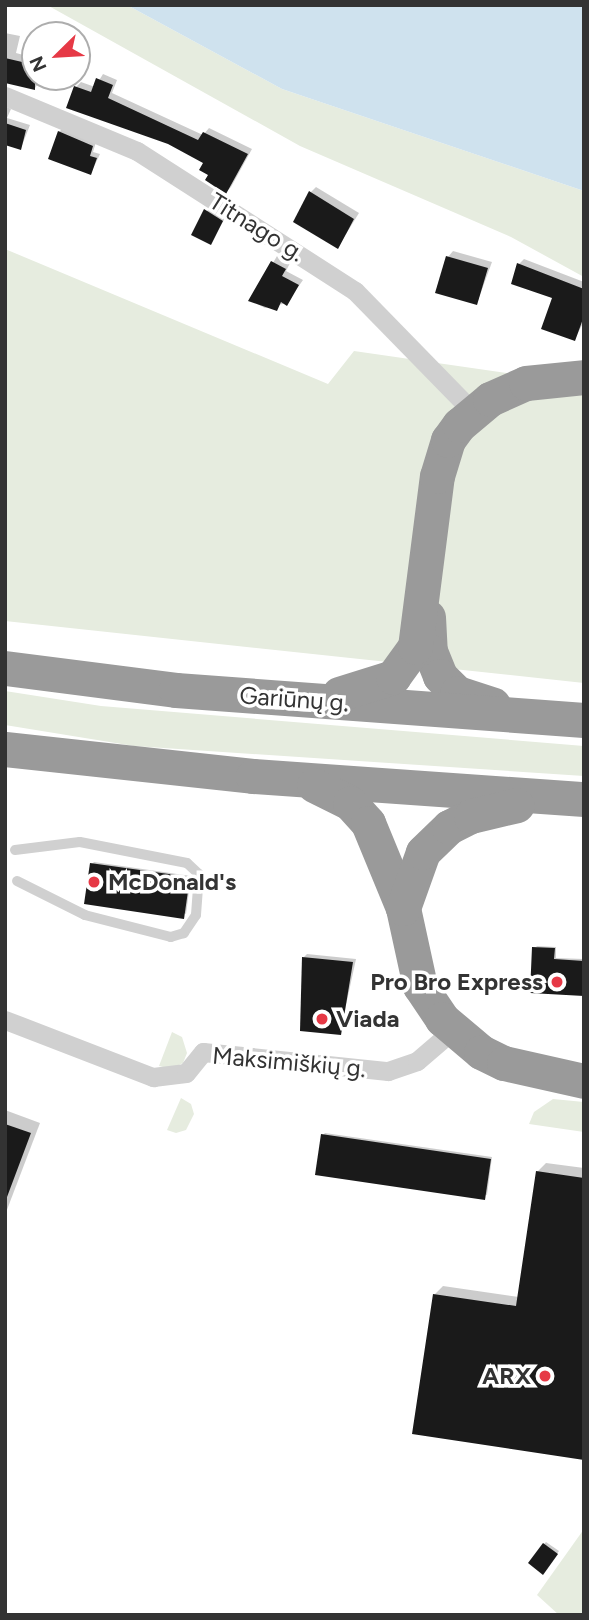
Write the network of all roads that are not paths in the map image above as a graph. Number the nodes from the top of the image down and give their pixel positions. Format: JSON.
{"nodes":[{"id":1,"x":5,"y":96,"type":"edge"},
{"id":2,"x":584,"y":377,"type":"edge"},
{"id":3,"x":472,"y":411,"type":"junction"},
{"id":4,"x":426,"y":580,"type":"junction"},
{"id":5,"x":5,"y":668,"type":"edge"},
{"id":6,"x":304,"y":700,"type":"junction"},
{"id":7,"x":526,"y":715,"type":"junction"},
{"id":8,"x":584,"y":720,"type":"edge"},
{"id":9,"x":5,"y":749,"type":"edge"},
{"id":10,"x":303,"y":779,"type":"junction"},
{"id":11,"x":567,"y":798,"type":"edge"},
{"id":12,"x":15,"y":850,"type":"dead end"},
{"id":13,"x":17,"y":881,"type":"dead end"},
{"id":14,"x":403,"y":908,"type":"junction"},
{"id":15,"x":5,"y":1020,"type":"edge"},
{"id":16,"x":453,"y":1030,"type":"junction"},
{"id":17,"x":584,"y":1081,"type":"edge"}],
"edges":[{"from":1,"to":3,"type":"street","name":"Titnago g."},
{"from":2,"to":3,"type":"highway"},
{"from":3,"to":4,"type":"highway"},
{"from":4,"to":6,"type":"highway"},
{"from":4,"to":7,"type":"highway"},
{"from":5,"to":6,"type":"highway","name":"Gariūnų g."},
{"from":6,"to":7,"type":"highway","name":"Gariūnų g."},
{"from":7,"to":8,"type":"highway","name":"Gariūnų g."},
{"from":9,"to":10,"type":"highway"},
{"from":10,"to":11,"type":"highway"},
{"from":10,"to":14,"type":"highway"},
{"from":11,"to":14,"type":"highway"},
{"from":12,"to":13,"type":"lane"},
{"from":14,"to":16,"type":"highway"},
{"from":15,"to":16,"type":"street","name":"Maksimiškių g."},
{"from":16,"to":17,"type":"highway"}]}
